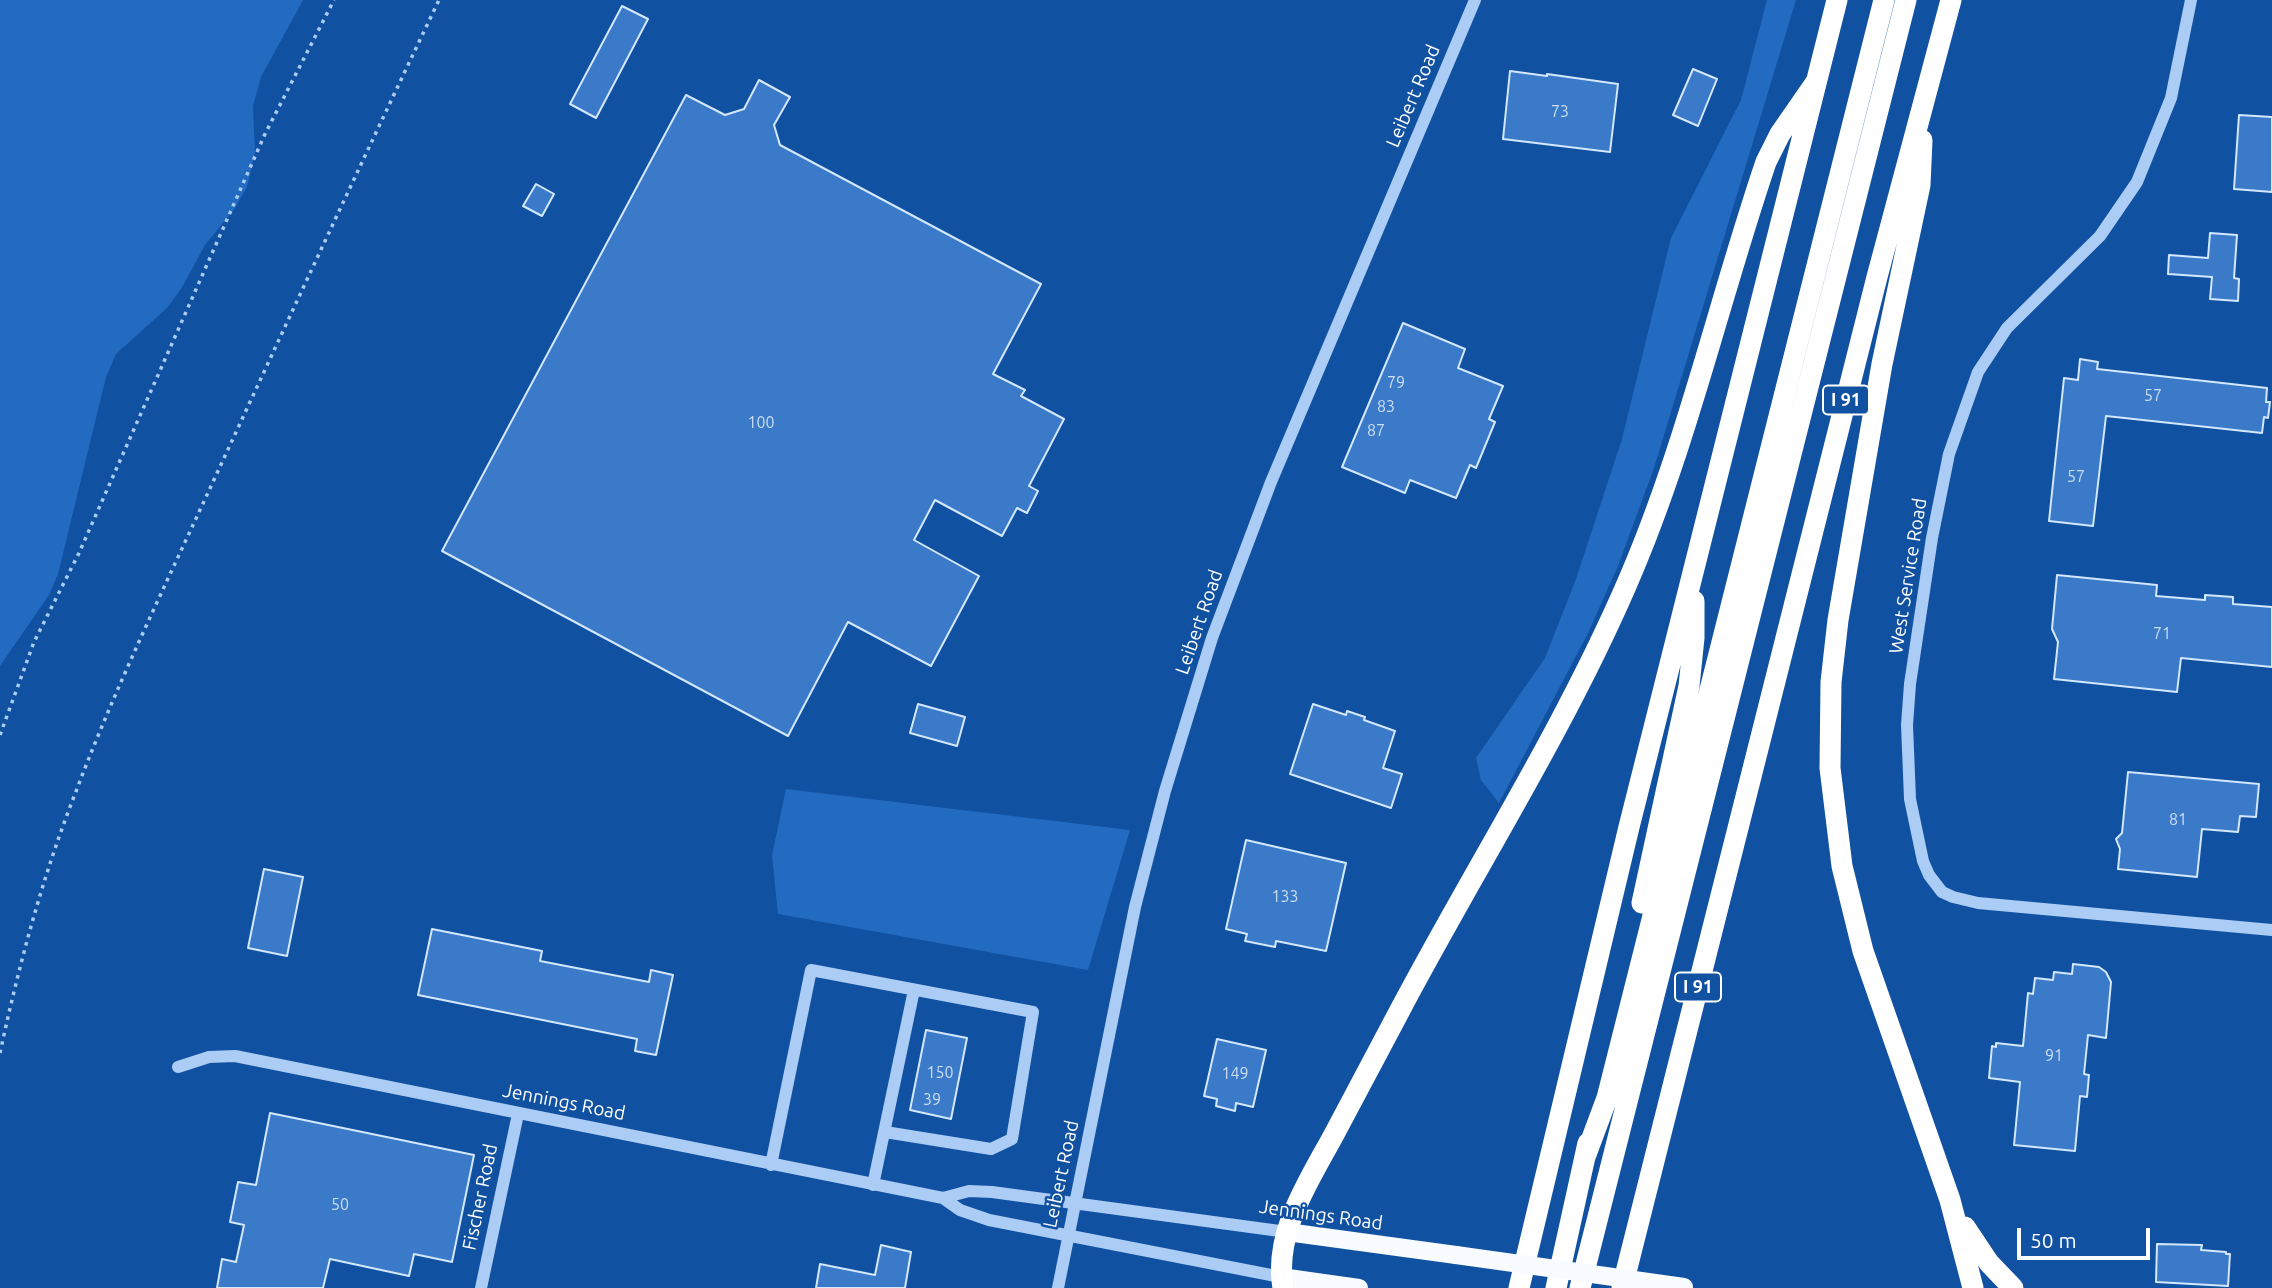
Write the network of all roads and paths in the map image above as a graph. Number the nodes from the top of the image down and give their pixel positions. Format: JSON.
{"nodes":[{"id":1,"x":334,"y":0,"type":"edge"},
{"id":2,"x":439,"y":0,"type":"edge"},
{"id":3,"x":1475,"y":0,"type":"edge"},
{"id":4,"x":1837,"y":0,"type":"edge"},
{"id":5,"x":1884,"y":0,"type":"edge"},
{"id":6,"x":1906,"y":0,"type":"edge"},
{"id":7,"x":1951,"y":0,"type":"edge"},
{"id":8,"x":2191,"y":0,"type":"edge"},
{"id":9,"x":1816,"y":82,"type":"junction"},
{"id":10,"x":1920,"y":115,"type":"junction"},
{"id":11,"x":1693,"y":571,"type":"junction"},
{"id":12,"x":0,"y":735,"type":"edge"},
{"id":13,"x":2272,"y":930,"type":"edge"},
{"id":14,"x":914,"y":990,"type":"junction"},
{"id":15,"x":0,"y":1053,"type":"edge"},
{"id":16,"x":178,"y":1067,"type":"dead end"},
{"id":17,"x":518,"y":1114,"type":"junction"},
{"id":18,"x":885,"y":1132,"type":"junction"},
{"id":19,"x":1585,"y":1157,"type":"junction"},
{"id":20,"x":771,"y":1166,"type":"junction"},
{"id":21,"x":873,"y":1185,"type":"junction"},
{"id":22,"x":943,"y":1199,"type":"junction"},
{"id":23,"x":1950,"y":1200,"type":"junction"},
{"id":24,"x":1075,"y":1203,"type":"junction"},
{"id":25,"x":1287,"y":1232,"type":"junction"},
{"id":26,"x":1068,"y":1236,"type":"junction"},
{"id":27,"x":1282,"y":1283,"type":"edge"},
{"id":28,"x":1689,"y":1287,"type":"edge"},
{"id":29,"x":481,"y":1288,"type":"edge"},
{"id":30,"x":1058,"y":1288,"type":"edge"},
{"id":31,"x":1359,"y":1288,"type":"edge"},
{"id":32,"x":1519,"y":1288,"type":"edge"},
{"id":33,"x":1556,"y":1288,"type":"edge"},
{"id":34,"x":1580,"y":1288,"type":"edge"},
{"id":35,"x":1622,"y":1288,"type":"edge"},
{"id":36,"x":1973,"y":1288,"type":"edge"},
{"id":37,"x":2013,"y":1288,"type":"edge"}],
"edges":[{"from":1,"to":12,"type":"path"},
{"from":2,"to":15,"type":"path"},
{"from":3,"to":24,"type":"street","name":"Leibert Road"},
{"from":4,"to":9,"type":"highway"},
{"from":5,"to":19,"type":"highway"},
{"from":6,"to":34,"type":"highway"},
{"from":7,"to":10,"type":"highway","number":"I 91"},
{"from":8,"to":13,"type":"street","name":"West Service Road"},
{"from":9,"to":11,"type":"highway"},
{"from":9,"to":25,"type":"highway"},
{"from":10,"to":23,"type":"highway"},
{"from":10,"to":35,"type":"highway","number":"I 91"},
{"from":11,"to":19,"type":"highway"},
{"from":11,"to":32,"type":"highway"},
{"from":14,"to":18,"type":"street"},
{"from":14,"to":18,"type":"street"},
{"from":14,"to":20,"type":"street"},
{"from":16,"to":17,"type":"street","name":"Jennings Road"},
{"from":17,"to":20,"type":"street","name":"Jennings Road"},
{"from":17,"to":29,"type":"street","name":"Fischer Road"},
{"from":18,"to":21,"type":"street"},
{"from":19,"to":33,"type":"highway"},
{"from":20,"to":21,"type":"street","name":"Jennings Road"},
{"from":21,"to":22,"type":"street","name":"Jennings Road"},
{"from":22,"to":24,"type":"street","name":"Jennings Road"},
{"from":22,"to":26,"type":"street","name":"Jennings Road"},
{"from":23,"to":36,"type":"highway"},
{"from":23,"to":37,"type":"highway"},
{"from":24,"to":25,"type":"street","name":"Jennings Road"},
{"from":24,"to":26,"type":"street","name":"Leibert Road"},
{"from":25,"to":27,"type":"highway"},
{"from":25,"to":28,"type":"main road","name":"Jennings Road","bridge":true},
{"from":26,"to":27,"type":"street","name":"Jennings Road"},
{"from":26,"to":30,"type":"street","name":"Leibert Road"},
{"from":27,"to":31,"type":"main road","name":"Jennings Road"}]}
